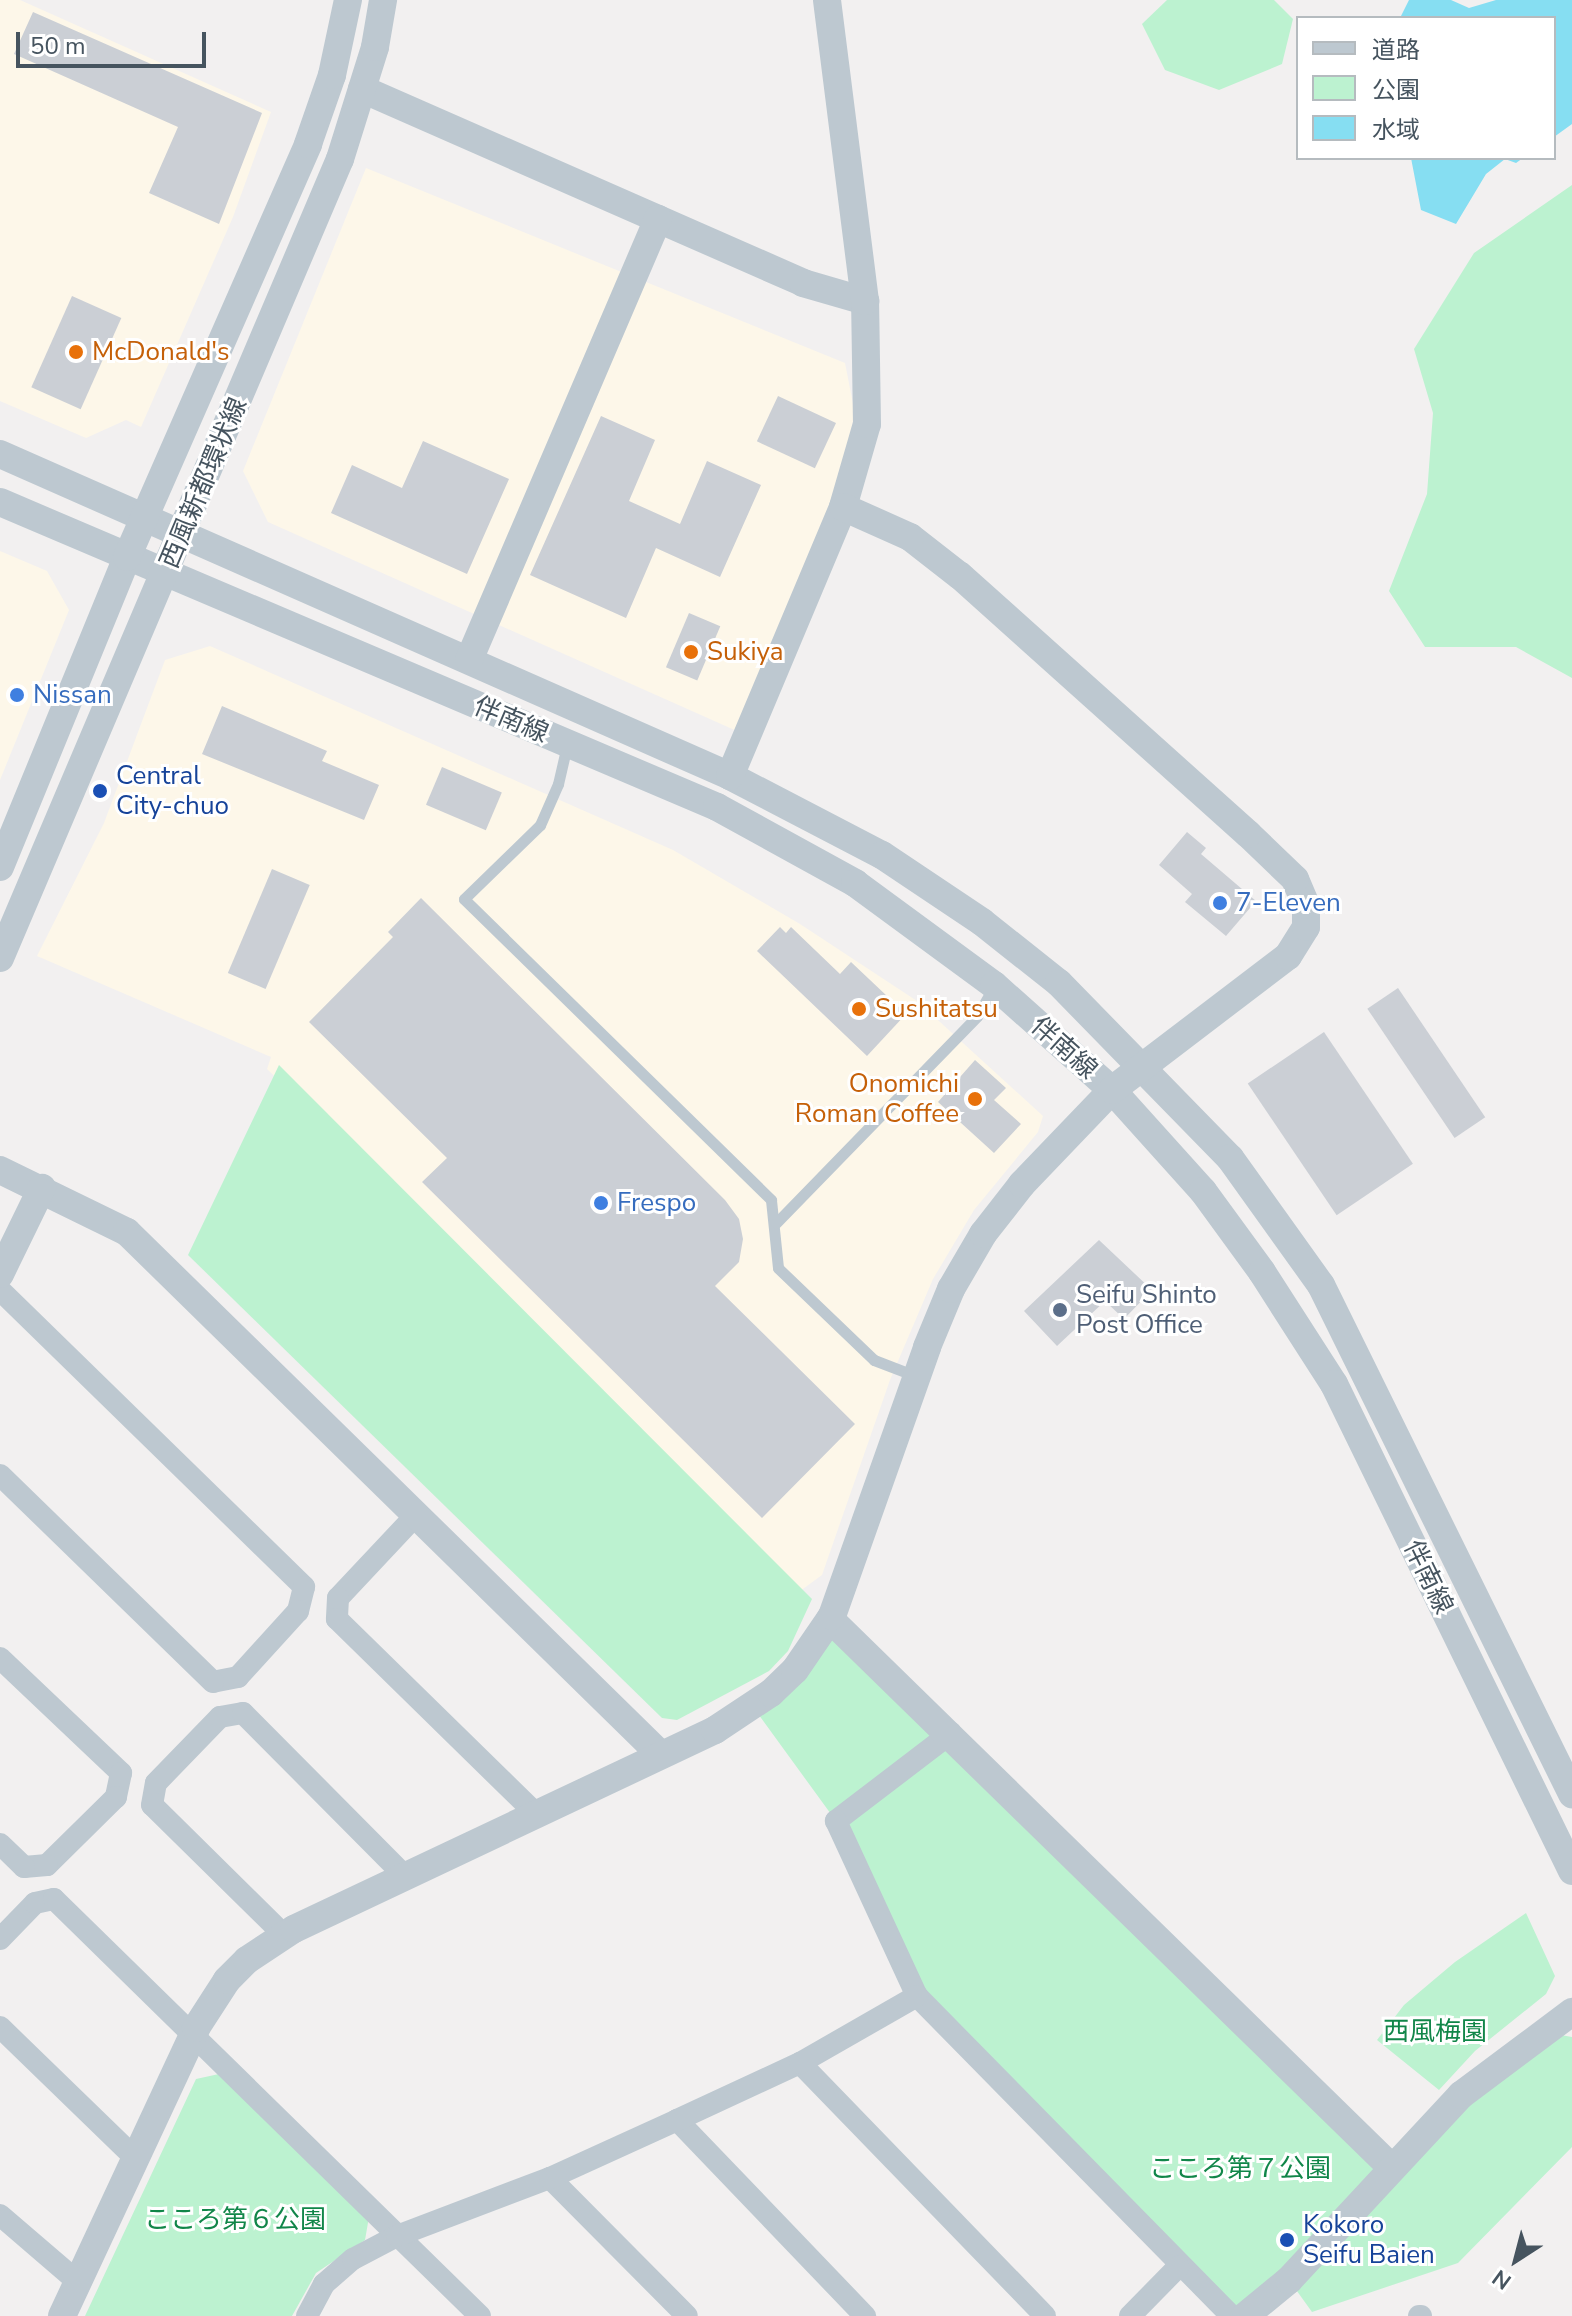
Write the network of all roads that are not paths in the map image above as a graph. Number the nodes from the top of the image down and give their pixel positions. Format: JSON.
{"nodes":[{"id":1,"x":348,"y":0,"type":"edge"},
{"id":2,"x":383,"y":0,"type":"edge"},
{"id":3,"x":827,"y":0,"type":"edge"},
{"id":4,"x":362,"y":89,"type":"junction"},
{"id":5,"x":658,"y":219,"type":"junction"},
{"id":6,"x":865,"y":301,"type":"junction"},
{"id":7,"x":0,"y":454,"type":"edge"},
{"id":8,"x":0,"y":502,"type":"edge"},
{"id":9,"x":843,"y":507,"type":"junction"},
{"id":10,"x":147,"y":516,"type":"junction"},
{"id":11,"x":184,"y":533,"type":"junction"},
{"id":12,"x":127,"y":557,"type":"junction"},
{"id":13,"x":164,"y":575,"type":"junction"},
{"id":14,"x":469,"y":660,"type":"junction"},
{"id":15,"x":568,"y":744,"type":"junction"},
{"id":16,"x":730,"y":776,"type":"junction"},
{"id":17,"x":0,"y":867,"type":"edge"},
{"id":18,"x":0,"y":958,"type":"edge"},
{"id":19,"x":994,"y":985,"type":"junction"},
{"id":20,"x":1141,"y":1067,"type":"junction"},
{"id":21,"x":1112,"y":1090,"type":"junction"},
{"id":22,"x":0,"y":1170,"type":"edge"},
{"id":23,"x":42,"y":1188,"type":"junction"},
{"id":24,"x":776,"y":1223,"type":"junction"},
{"id":25,"x":0,"y":1274,"type":"edge"},
{"id":26,"x":0,"y":1290,"type":"edge"},
{"id":27,"x":917,"y":1376,"type":"junction"},
{"id":28,"x":0,"y":1475,"type":"edge"},
{"id":29,"x":416,"y":1515,"type":"junction"},
{"id":30,"x":830,"y":1619,"type":"junction"},
{"id":31,"x":0,"y":1658,"type":"edge"},
{"id":32,"x":951,"y":1733,"type":"junction"},
{"id":33,"x":661,"y":1755,"type":"junction"},
{"id":34,"x":1572,"y":1794,"type":"edge"},
{"id":35,"x":536,"y":1814,"type":"junction"},
{"id":36,"x":0,"y":1844,"type":"edge"},
{"id":37,"x":1572,"y":1871,"type":"edge"},
{"id":38,"x":405,"y":1876,"type":"junction"},
{"id":39,"x":284,"y":1935,"type":"junction"},
{"id":40,"x":0,"y":1939,"type":"edge"},
{"id":41,"x":917,"y":1996,"type":"junction"},
{"id":42,"x":1572,"y":2012,"type":"edge"},
{"id":43,"x":0,"y":2027,"type":"edge"},
{"id":44,"x":194,"y":2032,"type":"junction"},
{"id":45,"x":800,"y":2063,"type":"junction"},
{"id":46,"x":677,"y":2120,"type":"junction"},
{"id":47,"x":135,"y":2158,"type":"junction"},
{"id":48,"x":1392,"y":2168,"type":"junction"},
{"id":49,"x":550,"y":2178,"type":"junction"},
{"id":50,"x":0,"y":2215,"type":"edge"},
{"id":51,"x":397,"y":2236,"type":"junction"},
{"id":52,"x":1178,"y":2267,"type":"junction"},
{"id":53,"x":78,"y":2282,"type":"junction"},
{"id":54,"x":62,"y":2316,"type":"edge"},
{"id":55,"x":307,"y":2316,"type":"edge"},
{"id":56,"x":480,"y":2316,"type":"edge"},
{"id":57,"x":687,"y":2316,"type":"edge"},
{"id":58,"x":865,"y":2316,"type":"edge"},
{"id":59,"x":1045,"y":2316,"type":"edge"},
{"id":60,"x":1130,"y":2316,"type":"edge"},
{"id":61,"x":1232,"y":2316,"type":"edge"},
{"id":62,"x":1245,"y":2316,"type":"edge"}],
"edges":[{"from":1,"to":10,"type":"street","name":"西風新都環状線"},
{"from":2,"to":4,"type":"street","name":"西風新都環状線"},
{"from":3,"to":6,"type":"street"},
{"from":4,"to":5,"type":"street"},
{"from":4,"to":11,"type":"street","name":"西風新都環状線"},
{"from":5,"to":6,"type":"street"},
{"from":5,"to":14,"type":"street"},
{"from":6,"to":9,"type":"street"},
{"from":7,"to":10,"type":"street","name":"伴南線"},
{"from":8,"to":12,"type":"street","name":"伴南線"},
{"from":9,"to":16,"type":"street"},
{"from":9,"to":20,"type":"street"},
{"from":10,"to":11,"type":"street","name":"伴南線"},
{"from":10,"to":12,"type":"street","name":"西風新都環状線"},
{"from":11,"to":13,"type":"street","name":"西風新都環状線"},
{"from":11,"to":14,"type":"street","name":"伴南線"},
{"from":12,"to":13,"type":"street","name":"伴南線"},
{"from":12,"to":17,"type":"street","name":"西風新都環状線"},
{"from":13,"to":15,"type":"street","name":"伴南線"},
{"from":13,"to":18,"type":"street","name":"西風新都環状線"},
{"from":14,"to":16,"type":"street","name":"伴南線"},
{"from":15,"to":19,"type":"street","name":"伴南線"},
{"from":15,"to":24,"type":"lane"},
{"from":16,"to":20,"type":"street","name":"伴南線"},
{"from":19,"to":21,"type":"street","name":"伴南線"},
{"from":19,"to":24,"type":"lane"},
{"from":20,"to":21,"type":"street"},
{"from":20,"to":34,"type":"street","name":"伴南線"},
{"from":21,"to":27,"type":"street"},
{"from":21,"to":37,"type":"street","name":"伴南線"},
{"from":22,"to":23,"type":"street"},
{"from":23,"to":25,"type":"street"},
{"from":23,"to":29,"type":"street"},
{"from":24,"to":27,"type":"lane"},
{"from":26,"to":28,"type":"street"},
{"from":27,"to":30,"type":"street"},
{"from":29,"to":33,"type":"street"},
{"from":29,"to":35,"type":"street"},
{"from":30,"to":32,"type":"street"},
{"from":30,"to":33,"type":"street"},
{"from":31,"to":36,"type":"street"},
{"from":32,"to":41,"type":"street"},
{"from":32,"to":48,"type":"street"},
{"from":33,"to":35,"type":"street"},
{"from":35,"to":38,"type":"street"},
{"from":38,"to":39,"type":"street"},
{"from":38,"to":39,"type":"street"},
{"from":39,"to":44,"type":"street"},
{"from":40,"to":44,"type":"street"},
{"from":41,"to":45,"type":"street"},
{"from":41,"to":52,"type":"street"},
{"from":42,"to":48,"type":"street"},
{"from":43,"to":47,"type":"street"},
{"from":44,"to":47,"type":"street"},
{"from":44,"to":51,"type":"street"},
{"from":45,"to":46,"type":"street"},
{"from":45,"to":59,"type":"street"},
{"from":46,"to":49,"type":"street"},
{"from":46,"to":58,"type":"street"},
{"from":47,"to":53,"type":"street"},
{"from":48,"to":62,"type":"street"},
{"from":49,"to":51,"type":"street"},
{"from":49,"to":57,"type":"street"},
{"from":50,"to":53,"type":"street"},
{"from":51,"to":55,"type":"street"},
{"from":51,"to":56,"type":"street"},
{"from":52,"to":60,"type":"street"},
{"from":52,"to":61,"type":"street"},
{"from":53,"to":54,"type":"street"}]}
